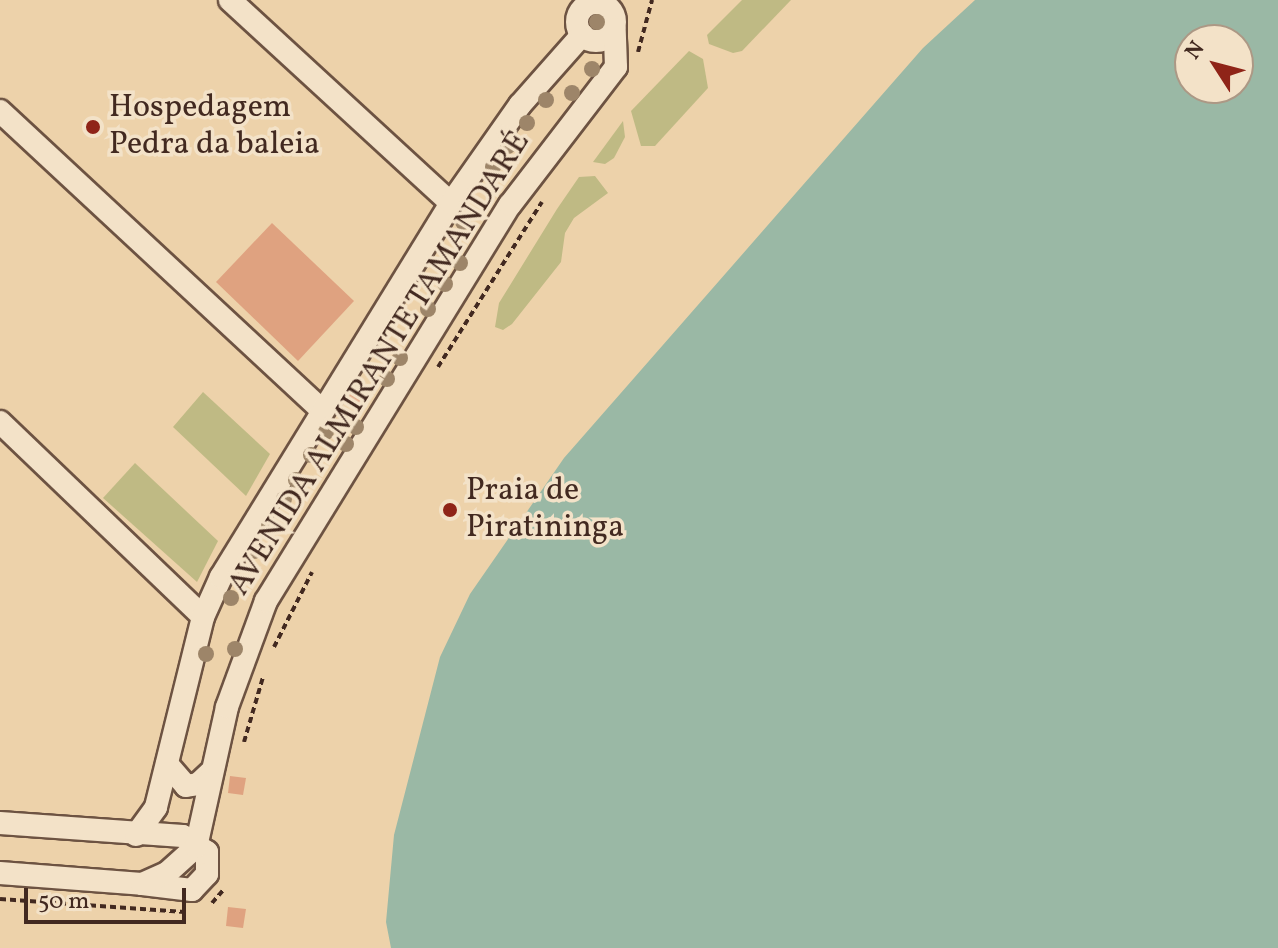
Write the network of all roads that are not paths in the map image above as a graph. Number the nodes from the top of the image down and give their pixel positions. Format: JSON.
{"nodes":[{"id":1,"x":230,"y":0,"type":"edge"},
{"id":2,"x":578,"y":4,"type":"edge"},
{"id":3,"x":614,"y":12,"type":"edge"},
{"id":4,"x":582,"y":35,"type":"junction"},
{"id":5,"x":0,"y":111,"type":"edge"},
{"id":6,"x":451,"y":203,"type":"junction"},
{"id":7,"x":322,"y":410,"type":"junction"},
{"id":8,"x":0,"y":422,"type":"edge"},
{"id":9,"x":203,"y":617,"type":"junction"},
{"id":10,"x":167,"y":764,"type":"junction"},
{"id":11,"x":212,"y":771,"type":"junction"},
{"id":12,"x":0,"y":823,"type":"edge"},
{"id":13,"x":136,"y":835,"type":"junction"},
{"id":14,"x":199,"y":842,"type":"junction"},
{"id":15,"x":0,"y":873,"type":"edge"}],
"edges":[{"from":1,"to":6,"type":"street"},
{"from":2,"to":3,"type":"street"},
{"from":2,"to":4,"type":"street"},
{"from":3,"to":4,"type":"street"},
{"from":3,"to":11,"type":"street","name":"AVENIDA ALMIRANTE TAMANDARÉ"},
{"from":4,"to":6,"type":"street","name":"AVENIDA ALMIRANTE TAMANDARÉ"},
{"from":5,"to":7,"type":"street"},
{"from":6,"to":7,"type":"street","name":"AVENIDA ALMIRANTE TAMANDARÉ"},
{"from":7,"to":9,"type":"street","name":"AVENIDA ALMIRANTE TAMANDARÉ"},
{"from":8,"to":9,"type":"street"},
{"from":9,"to":10,"type":"street","name":"AVENIDA ALMIRANTE TAMANDARÉ"},
{"from":10,"to":11,"type":"street"},
{"from":10,"to":13,"type":"street","name":"AVENIDA ALMIRANTE TAMANDARÉ"},
{"from":11,"to":14,"type":"street","name":"AVENIDA ALMIRANTE TAMANDARÉ"},
{"from":12,"to":13,"type":"street"},
{"from":13,"to":14,"type":"street"},
{"from":14,"to":15,"type":"street","name":"AVENIDA ALMIRANTE TAMANDARÉ"}]}
